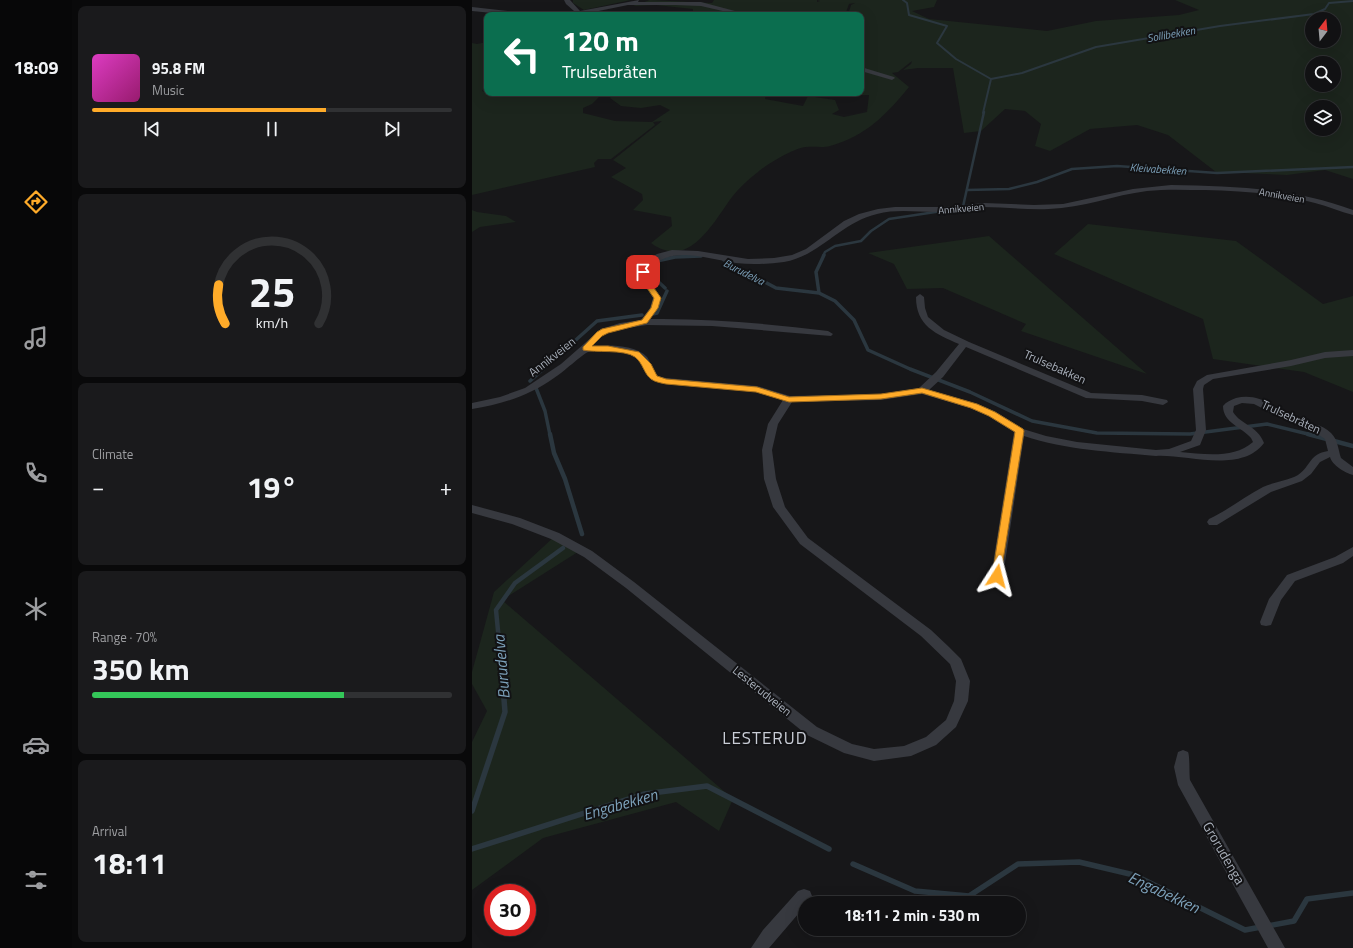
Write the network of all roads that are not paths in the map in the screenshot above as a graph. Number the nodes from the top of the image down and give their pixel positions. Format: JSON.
{"nodes":[{"id":1,"x":567,"y":0,"type":"edge"},
{"id":2,"x":641,"y":0,"type":"edge"},
{"id":3,"x":630,"y":4,"type":"junction"},
{"id":4,"x":472,"y":9,"type":"edge"},
{"id":5,"x":500,"y":12,"type":"edge"},
{"id":6,"x":578,"y":12,"type":"edge"},
{"id":7,"x":585,"y":12,"type":"edge"},
{"id":8,"x":734,"y":12,"type":"edge"},
{"id":9,"x":864,"y":70,"type":"edge"},
{"id":10,"x":892,"y":78,"type":"dead end"},
{"id":11,"x":1353,"y":213,"type":"edge"},
{"id":12,"x":920,"y":297,"type":"dead end"},
{"id":13,"x":648,"y":317,"type":"junction"},
{"id":14,"x":828,"y":334,"type":"dead end"},
{"id":15,"x":964,"y":344,"type":"junction"},
{"id":16,"x":585,"y":349,"type":"junction"},
{"id":17,"x":1353,"y":353,"type":"edge"},
{"id":18,"x":922,"y":391,"type":"junction"},
{"id":19,"x":789,"y":399,"type":"junction"},
{"id":20,"x":1163,"y":402,"type":"dead end"},
{"id":21,"x":472,"y":406,"type":"edge"},
{"id":22,"x":1020,"y":431,"type":"junction"},
{"id":23,"x":1156,"y":453,"type":"junction"},
{"id":24,"x":1333,"y":453,"type":"junction"},
{"id":25,"x":1353,"y":472,"type":"edge"},
{"id":26,"x":472,"y":509,"type":"edge"},
{"id":27,"x":1213,"y":522,"type":"dead end"},
{"id":28,"x":1353,"y":551,"type":"edge"},
{"id":29,"x":997,"y":576,"type":"dead end"},
{"id":30,"x":1266,"y":622,"type":"dead end"},
{"id":31,"x":1183,"y":756,"type":"dead end"},
{"id":32,"x":798,"y":903,"type":"edge"},
{"id":33,"x":759,"y":948,"type":"edge"},
{"id":34,"x":1277,"y":948,"type":"edge"}],
"edges":[{"from":1,"to":6,"type":"street"},
{"from":2,"to":3,"type":"street"},
{"from":3,"to":7,"type":"street"},
{"from":3,"to":8,"type":"street"},
{"from":4,"to":5,"type":"street"},
{"from":9,"to":10,"type":"street"},
{"from":11,"to":13,"type":"street","name":"Annikveien"},
{"from":12,"to":15,"type":"street","name":"Trulsebakken"},
{"from":13,"to":14,"type":"street","name":"Annikveien"},
{"from":13,"to":16,"type":"street","name":"Annikveien"},
{"from":15,"to":18,"type":"street"},
{"from":15,"to":20,"type":"street","name":"Trulsebakken"},
{"from":16,"to":19,"type":"street","name":"Trulsebråten"},
{"from":16,"to":21,"type":"street","name":"Annikveien"},
{"from":17,"to":23,"type":"street","name":"Trulsebråten"},
{"from":18,"to":19,"type":"street","name":"Trulsebråten"},
{"from":18,"to":22,"type":"street","name":"Trulsebråten"},
{"from":19,"to":26,"type":"street","name":"Lesterudveien"},
{"from":22,"to":23,"type":"street","name":"Trulsebråten"},
{"from":22,"to":29,"type":"street"},
{"from":23,"to":24,"type":"street","name":"Trulsebråten"},
{"from":24,"to":25,"type":"street","name":"Trulsebråten"},
{"from":24,"to":27,"type":"street"},
{"from":28,"to":30,"type":"street"},
{"from":31,"to":34,"type":"street","name":"Grorudenga"},
{"from":32,"to":33,"type":"street"}]}
